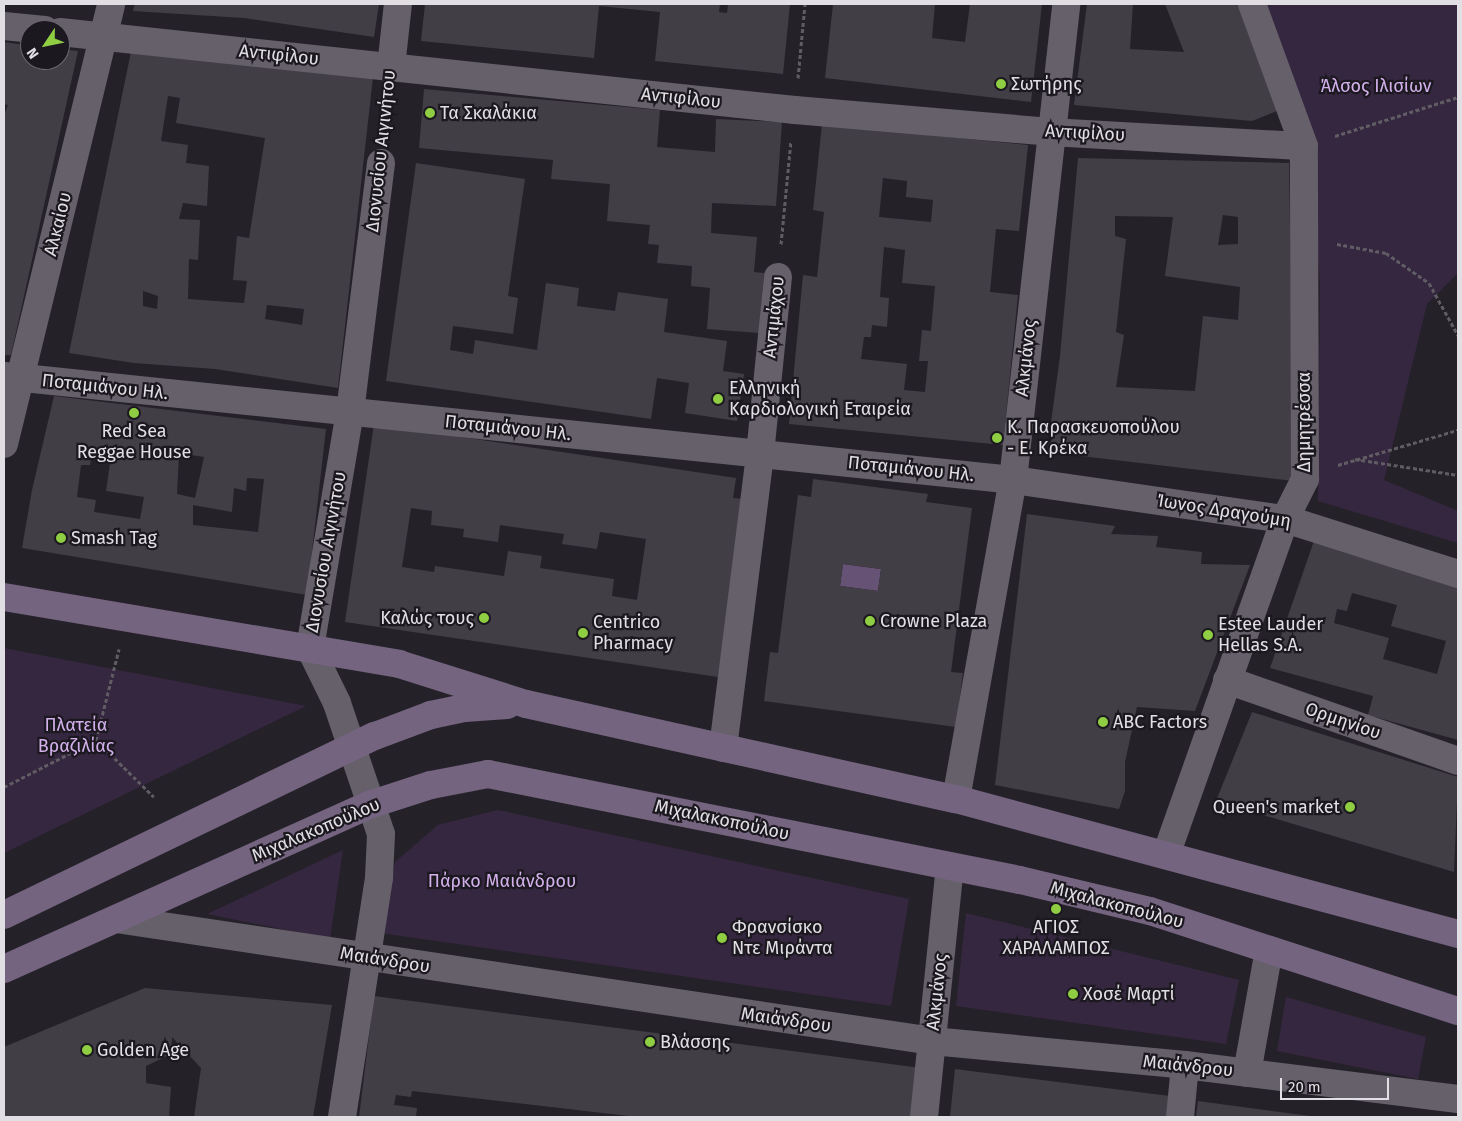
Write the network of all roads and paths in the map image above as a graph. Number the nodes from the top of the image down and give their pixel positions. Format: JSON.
{"nodes":[{"id":1,"x":111,"y":4,"type":"edge"},
{"id":2,"x":398,"y":4,"type":"edge"},
{"id":3,"x":805,"y":4,"type":"edge"},
{"id":4,"x":1066,"y":4,"type":"edge"},
{"id":5,"x":1252,"y":4,"type":"edge"},
{"id":6,"x":4,"y":26,"type":"edge"},
{"id":7,"x":20,"y":28,"type":"edge"},
{"id":8,"x":70,"y":33,"type":"edge"},
{"id":9,"x":105,"y":36,"type":"junction"},
{"id":10,"x":391,"y":67,"type":"junction"},
{"id":11,"x":1458,"y":97,"type":"edge"},
{"id":12,"x":795,"y":110,"type":"junction"},
{"id":13,"x":1050,"y":132,"type":"junction"},
{"id":14,"x":1304,"y":146,"type":"junction"},
{"id":15,"x":381,"y":163,"type":"joint"},
{"id":16,"x":1303,"y":238,"type":"junction"},
{"id":17,"x":778,"y":277,"type":"joint"},
{"id":18,"x":1458,"y":335,"type":"edge"},
{"id":19,"x":12,"y":377,"type":"edge"},
{"id":20,"x":350,"y":412,"type":"junction"},
{"id":21,"x":1458,"y":430,"type":"edge"},
{"id":22,"x":4,"y":444,"type":"edge"},
{"id":23,"x":760,"y":454,"type":"junction"},
{"id":24,"x":1352,"y":458,"type":"junction"},
{"id":25,"x":1458,"y":475,"type":"edge"},
{"id":26,"x":1305,"y":479,"type":"junction"},
{"id":27,"x":1013,"y":480,"type":"junction"},
{"id":28,"x":1285,"y":519,"type":"junction"},
{"id":29,"x":1458,"y":574,"type":"edge"},
{"id":30,"x":4,"y":597,"type":"edge"},
{"id":31,"x":126,"y":617,"type":"junction"},
{"id":32,"x":310,"y":648,"type":"junction"},
{"id":33,"x":1227,"y":680,"type":"junction"},
{"id":34,"x":526,"y":704,"type":"junction"},
{"id":35,"x":96,"y":740,"type":"junction"},
{"id":36,"x":722,"y":748,"type":"junction"},
{"id":37,"x":352,"y":749,"type":"junction"},
{"id":38,"x":1458,"y":761,"type":"edge"},
{"id":39,"x":4,"y":787,"type":"edge"},
{"id":40,"x":154,"y":797,"type":"dead end"},
{"id":41,"x":956,"y":799,"type":"junction"},
{"id":42,"x":372,"y":804,"type":"junction"},
{"id":43,"x":1166,"y":855,"type":"junction"},
{"id":44,"x":950,"y":866,"type":"junction"},
{"id":45,"x":4,"y":915,"type":"edge"},
{"id":46,"x":116,"y":919,"type":"junction"},
{"id":47,"x":1458,"y":934,"type":"edge"},
{"id":48,"x":1269,"y":950,"type":"junction"},
{"id":49,"x":367,"y":957,"type":"junction"},
{"id":50,"x":4,"y":969,"type":"edge"},
{"id":51,"x":1458,"y":1011,"type":"edge"},
{"id":52,"x":932,"y":1042,"type":"junction"},
{"id":53,"x":1185,"y":1065,"type":"junction"},
{"id":54,"x":1247,"y":1073,"type":"junction"},
{"id":55,"x":1458,"y":1099,"type":"edge"},
{"id":56,"x":342,"y":1117,"type":"edge"},
{"id":57,"x":924,"y":1117,"type":"edge"},
{"id":58,"x":1180,"y":1117,"type":"edge"}],
"edges":[{"from":1,"to":9,"type":"street","name":"Αλκαίου"},
{"from":2,"to":10,"type":"street","name":"Διονυσίου Αιγινήτου"},
{"from":3,"to":12,"type":"path","name":"Αντιμάχου"},
{"from":4,"to":13,"type":"street","name":"Αλκμάνος"},
{"from":5,"to":14,"type":"street","name":"Δημητρέσσα"},
{"from":6,"to":7,"type":"street"},
{"from":8,"to":9,"type":"street","name":"Αντιφίλου"},
{"from":9,"to":10,"type":"street","name":"Αντιφίλου"},
{"from":9,"to":19,"type":"street","name":"Αλκαίου"},
{"from":10,"to":12,"type":"street","name":"Αντιφίλου"},
{"from":10,"to":15,"type":"path","name":"Διονυσίου Αιγινήτου"},
{"from":11,"to":14,"type":"path"},
{"from":12,"to":13,"type":"street","name":"Αντιφίλου"},
{"from":12,"to":17,"type":"path","name":"Αντιμάχου"},
{"from":13,"to":14,"type":"street","name":"Αντιφίλου"},
{"from":13,"to":27,"type":"street","name":"Αλκμάνος"},
{"from":14,"to":16,"type":"street","name":"Δημητρέσσα"},
{"from":15,"to":20,"type":"street","name":"Διονυσίου Αιγινήτου"},
{"from":16,"to":18,"type":"path"},
{"from":16,"to":26,"type":"street","name":"Δημητρέσσα"},
{"from":17,"to":23,"type":"street","name":"Αντιμάχου"},
{"from":19,"to":20,"type":"street","name":"Ποταμιάνου Ηλ."},
{"from":19,"to":22,"type":"street","name":"Αλκαίου"},
{"from":20,"to":23,"type":"street","name":"Ποταμιάνου Ηλ."},
{"from":20,"to":32,"type":"street","name":"Διονυσίου Αιγινήτου"},
{"from":21,"to":24,"type":"path"},
{"from":23,"to":27,"type":"street","name":"Ποταμιάνου Ηλ."},
{"from":23,"to":36,"type":"street","name":"Αντιμάχου"},
{"from":24,"to":25,"type":"path"},
{"from":24,"to":26,"type":"path"},
{"from":26,"to":28,"type":"street","name":"Δημητρέσσα"},
{"from":27,"to":28,"type":"street","name":"Ίωνος Δραγούμη"},
{"from":27,"to":41,"type":"street","name":"Αλκμάνος"},
{"from":28,"to":29,"type":"street","name":"Ίωνος Δραγούμη"},
{"from":28,"to":33,"type":"street","name":"Δημητρέσσα"},
{"from":30,"to":31,"type":"main road"},
{"from":31,"to":32,"type":"main road"},
{"from":31,"to":35,"type":"path"},
{"from":32,"to":34,"type":"main road"},
{"from":32,"to":37,"type":"street","name":"Διονυσίου Αιγινήτου"},
{"from":33,"to":38,"type":"street","name":"Ορμηνίου"},
{"from":33,"to":43,"type":"street","name":"Δημητρέσσα"},
{"from":34,"to":36,"type":"main road"},
{"from":34,"to":37,"type":"main road"},
{"from":35,"to":39,"type":"path"},
{"from":35,"to":40,"type":"path"},
{"from":36,"to":41,"type":"main road"},
{"from":37,"to":42,"type":"street","name":"Διονυσίου Αιγινήτου"},
{"from":37,"to":45,"type":"main road"},
{"from":41,"to":43,"type":"main road"},
{"from":42,"to":44,"type":"main road","name":"Μιχαλακοπούλου"},
{"from":42,"to":46,"type":"main road","name":"Μιχαλακοπούλου"},
{"from":42,"to":49,"type":"street","name":"Διονυσίου Αιγινήτου"},
{"from":43,"to":47,"type":"main road"},
{"from":44,"to":48,"type":"main road","name":"Μιχαλακοπούλου"},
{"from":44,"to":52,"type":"street","name":"Αλκμάνος"},
{"from":46,"to":49,"type":"street","name":"Μαιάνδρου"},
{"from":46,"to":50,"type":"main road","name":"Μιχαλακοπούλου"},
{"from":48,"to":51,"type":"main road","name":"Μιχαλακοπούλου"},
{"from":48,"to":54,"type":"street"},
{"from":49,"to":52,"type":"street","name":"Μαιάνδρου"},
{"from":49,"to":56,"type":"street","name":"Διονυσίου Αιγινήτου"},
{"from":52,"to":53,"type":"street","name":"Μαιάνδρου"},
{"from":52,"to":57,"type":"street","name":"Αλκμάνος"},
{"from":53,"to":54,"type":"street","name":"Μαιάνδρου"},
{"from":53,"to":58,"type":"street"},
{"from":54,"to":55,"type":"street","name":"Μαιάνδρου"}]}
